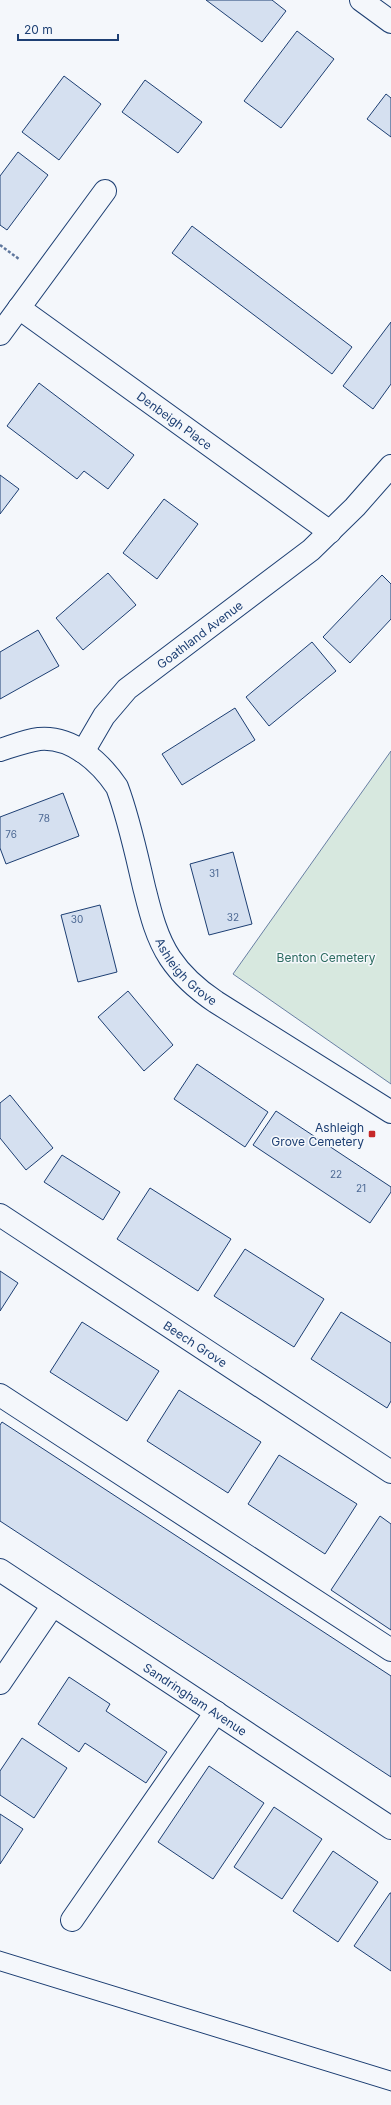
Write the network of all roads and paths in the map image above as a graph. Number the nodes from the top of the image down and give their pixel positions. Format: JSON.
{"nodes":[{"id":1,"x":361,"y":0,"type":"edge"},
{"id":2,"x":391,"y":22,"type":"edge"},
{"id":3,"x":105,"y":191,"type":"dead end"},
{"id":4,"x":20,"y":308,"type":"junction"},
{"id":5,"x":0,"y":334,"type":"edge"},
{"id":6,"x":391,"y":466,"type":"edge"},
{"id":7,"x":330,"y":532,"type":"junction"},
{"id":8,"x":0,"y":750,"type":"edge"},
{"id":9,"x":83,"y":752,"type":"junction"},
{"id":10,"x":391,"y":1112,"type":"edge"},
{"id":11,"x":0,"y":1215,"type":"edge"},
{"id":12,"x":0,"y":1395,"type":"edge"},
{"id":13,"x":391,"y":1472,"type":"edge"},
{"id":14,"x":0,"y":1570,"type":"edge"},
{"id":15,"x":53,"y":1605,"type":"junction"},
{"id":16,"x":391,"y":1650,"type":"edge"},
{"id":17,"x":0,"y":1683,"type":"edge"},
{"id":18,"x":216,"y":1712,"type":"junction"},
{"id":19,"x":391,"y":1828,"type":"edge"},
{"id":20,"x":72,"y":1920,"type":"dead end"}],
"edges":[{"from":1,"to":2,"type":"street"},
{"from":3,"to":4,"type":"street"},
{"from":4,"to":5,"type":"street"},
{"from":4,"to":7,"type":"street","name":"Denbeigh Place"},
{"from":6,"to":7,"type":"street","name":"Goathland Avenue"},
{"from":7,"to":9,"type":"street","name":"Goathland Avenue"},
{"from":8,"to":9,"type":"street"},
{"from":9,"to":10,"type":"street","name":"Ashleigh Grove"},
{"from":11,"to":13,"type":"street","name":"Beech Grove"},
{"from":12,"to":16,"type":"street"},
{"from":14,"to":15,"type":"street","name":"Sandringham Avenue"},
{"from":15,"to":17,"type":"street"},
{"from":15,"to":18,"type":"street","name":"Sandringham Avenue"},
{"from":18,"to":19,"type":"street","name":"Sandringham Avenue"},
{"from":18,"to":20,"type":"street"}]}
